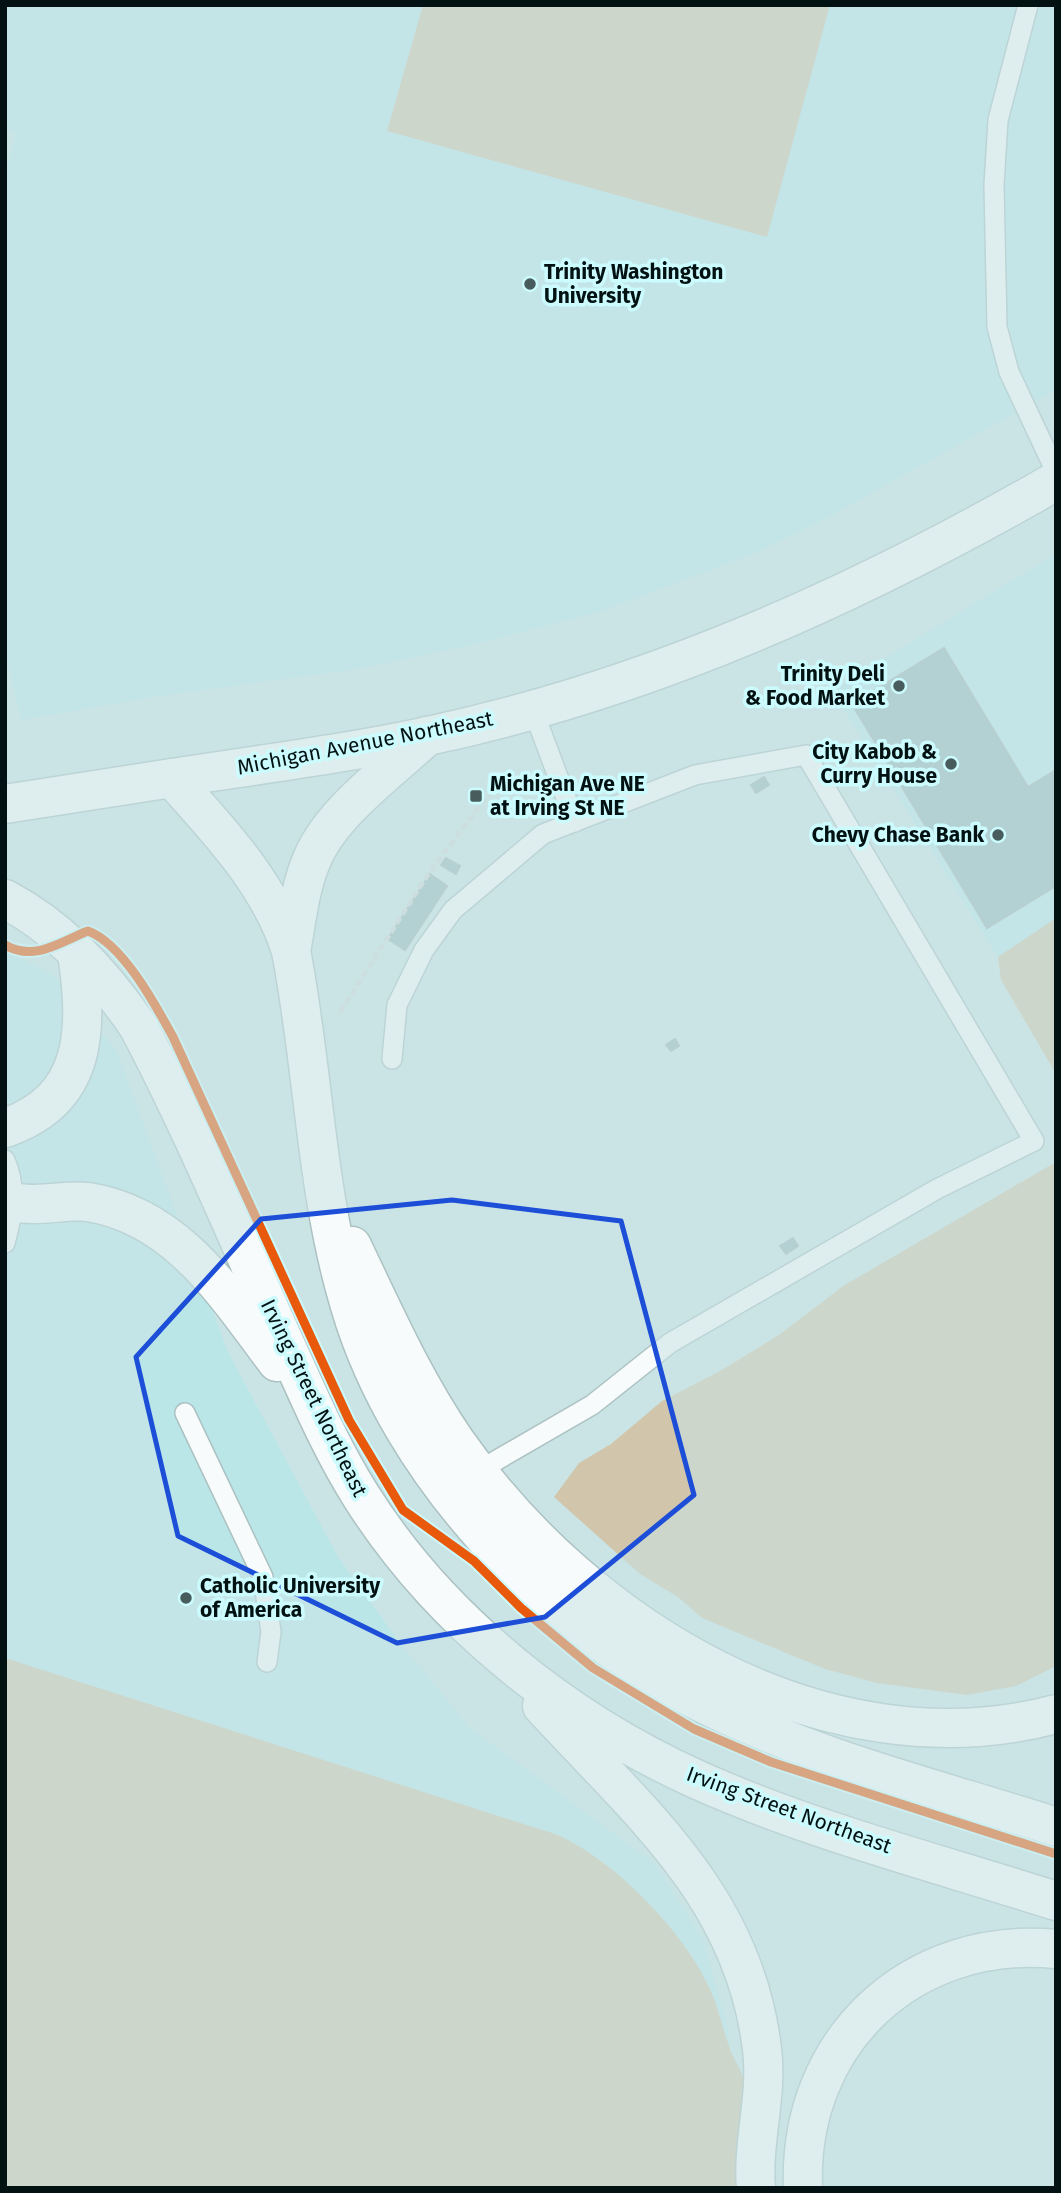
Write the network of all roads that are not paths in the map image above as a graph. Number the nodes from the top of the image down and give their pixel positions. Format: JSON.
{"nodes":[{"id":1,"x":1028,"y":5,"type":"edge"},
{"id":2,"x":1056,"y":472,"type":"edge"},
{"id":3,"x":1056,"y":481,"type":"edge"},
{"id":4,"x":533,"y":710,"type":"junction"},
{"id":5,"x":427,"y":736,"type":"junction"},
{"id":6,"x":172,"y":778,"type":"junction"},
{"id":7,"x":5,"y":804,"type":"edge"},
{"id":8,"x":575,"y":822,"type":"junction"},
{"id":9,"x":5,"y":899,"type":"edge"},
{"id":10,"x":291,"y":951,"type":"junction"},
{"id":11,"x":77,"y":953,"type":"junction"},
{"id":12,"x":392,"y":1059,"type":"dead end"},
{"id":13,"x":5,"y":1128,"type":"edge"},
{"id":14,"x":5,"y":1160,"type":"edge"},
{"id":15,"x":322,"y":1184,"type":"junction"},
{"id":16,"x":13,"y":1202,"type":"junction"},
{"id":17,"x":5,"y":1242,"type":"edge"},
{"id":18,"x":185,"y":1413,"type":"dead end"},
{"id":19,"x":320,"y":1419,"type":"junction"},
{"id":20,"x":478,"y":1471,"type":"junction"},
{"id":21,"x":465,"y":1622,"type":"junction"},
{"id":22,"x":267,"y":1662,"type":"dead end"},
{"id":23,"x":1056,"y":1714,"type":"edge"},
{"id":24,"x":1056,"y":1827,"type":"edge"},
{"id":25,"x":1056,"y":1901,"type":"edge"},
{"id":26,"x":1056,"y":1949,"type":"edge"},
{"id":27,"x":756,"y":2188,"type":"edge"},
{"id":28,"x":803,"y":2188,"type":"edge"}],
"edges":[{"from":1,"to":2,"type":"lane"},
{"from":3,"to":4,"type":"main road","name":"Michigan Avenue Northeast"},
{"from":4,"to":5,"type":"main road","name":"Michigan Avenue Northeast"},
{"from":4,"to":8,"type":"lane"},
{"from":5,"to":6,"type":"main road","name":"Michigan Avenue Northeast"},
{"from":5,"to":10,"type":"main road"},
{"from":6,"to":7,"type":"main road","name":"Michigan Avenue Northeast"},
{"from":6,"to":10,"type":"main road"},
{"from":8,"to":12,"type":"lane"},
{"from":8,"to":20,"type":"lane"},
{"from":9,"to":11,"type":"main road","name":"Irving Street Northeast"},
{"from":10,"to":15,"type":"main road"},
{"from":11,"to":13,"type":"main road"},
{"from":11,"to":19,"type":"main road","name":"Irving Street Northeast"},
{"from":14,"to":16,"type":"lane"},
{"from":15,"to":20,"type":"main road"},
{"from":15,"to":24,"type":"main road"},
{"from":16,"to":17,"type":"lane"},
{"from":16,"to":19,"type":"main road"},
{"from":18,"to":22,"type":"lane"},
{"from":19,"to":21,"type":"main road","name":"Irving Street Northeast"},
{"from":20,"to":23,"type":"main road"},
{"from":21,"to":25,"type":"main road","name":"Irving Street Northeast"},
{"from":21,"to":27,"type":"main road"},
{"from":26,"to":28,"type":"main road"}]}
